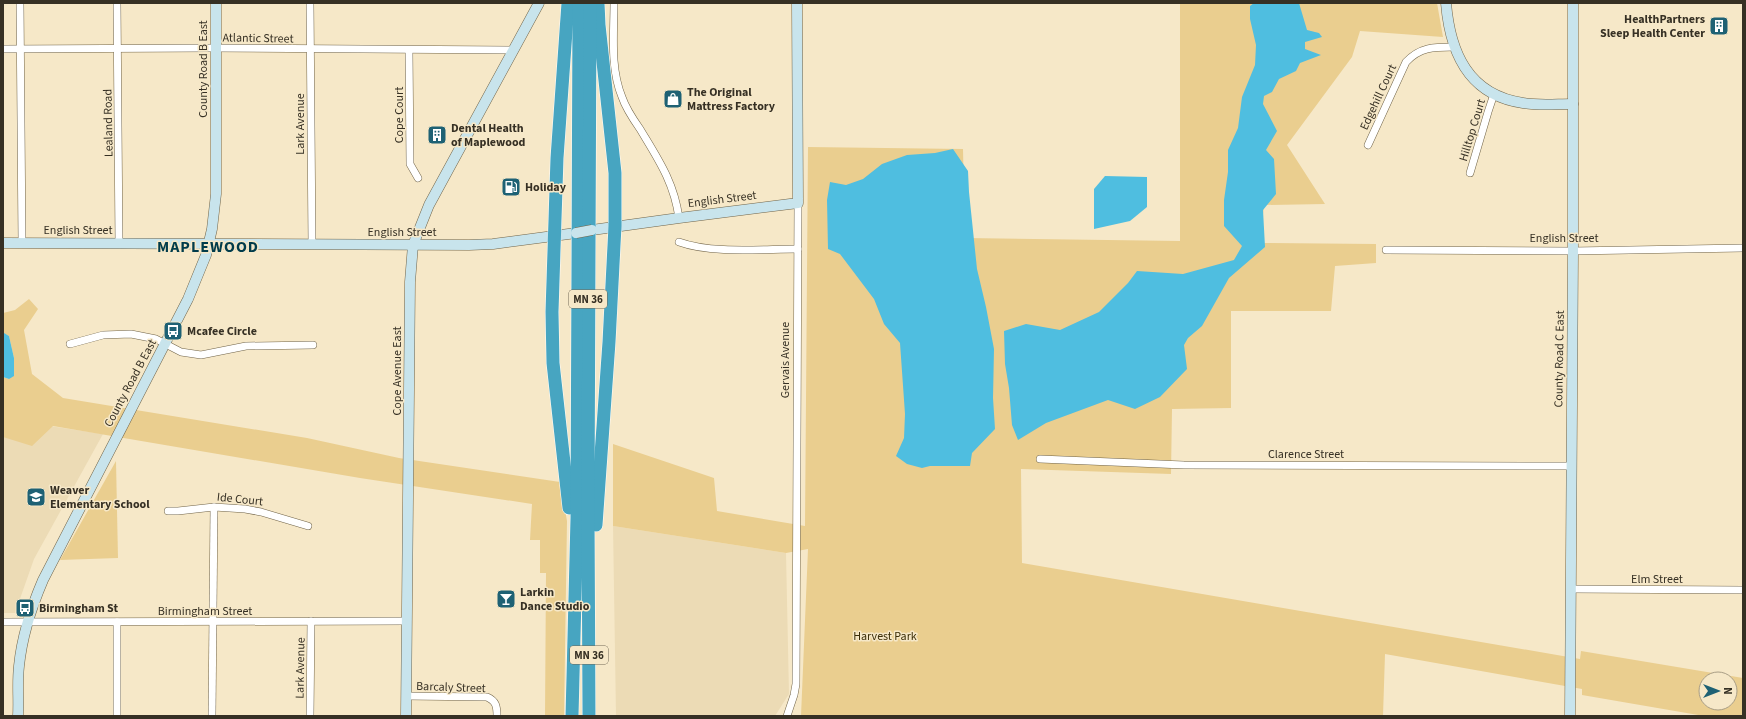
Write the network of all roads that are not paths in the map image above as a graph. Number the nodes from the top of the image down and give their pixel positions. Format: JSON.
{"nodes":[{"id":1,"x":20,"y":3,"type":"edge"},
{"id":2,"x":117,"y":3,"type":"edge"},
{"id":3,"x":216,"y":3,"type":"edge"},
{"id":4,"x":310,"y":3,"type":"edge"},
{"id":5,"x":539,"y":3,"type":"edge"},
{"id":6,"x":568,"y":3,"type":"edge"},
{"id":7,"x":579,"y":3,"type":"edge"},
{"id":8,"x":590,"y":3,"type":"edge"},
{"id":9,"x":598,"y":3,"type":"edge"},
{"id":10,"x":614,"y":3,"type":"edge"},
{"id":11,"x":797,"y":3,"type":"edge"},
{"id":12,"x":1446,"y":3,"type":"edge"},
{"id":13,"x":1572,"y":3,"type":"edge"},
{"id":14,"x":1453,"y":47,"type":"junction"},
{"id":15,"x":118,"y":48,"type":"junction"},
{"id":16,"x":216,"y":48,"type":"junction"},
{"id":17,"x":3,"y":49,"type":"edge"},
{"id":18,"x":20,"y":49,"type":"junction"},
{"id":19,"x":311,"y":50,"type":"junction"},
{"id":20,"x":409,"y":50,"type":"junction"},
{"id":21,"x":514,"y":50,"type":"junction"},
{"id":22,"x":1494,"y":94,"type":"junction"},
{"id":23,"x":1573,"y":104,"type":"junction"},
{"id":24,"x":1368,"y":145,"type":"dead end"},
{"id":25,"x":1470,"y":173,"type":"dead end"},
{"id":26,"x":418,"y":178,"type":"dead end"},
{"id":27,"x":798,"y":203,"type":"junction"},
{"id":28,"x":679,"y":218,"type":"junction"},
{"id":29,"x":609,"y":228,"type":"junction"},
{"id":30,"x":559,"y":236,"type":"junction"},
{"id":31,"x":679,"y":242,"type":"dead end"},
{"id":32,"x":3,"y":243,"type":"edge"},
{"id":33,"x":22,"y":243,"type":"junction"},
{"id":34,"x":119,"y":244,"type":"junction"},
{"id":35,"x":209,"y":244,"type":"junction"},
{"id":36,"x":312,"y":244,"type":"junction"},
{"id":37,"x":413,"y":245,"type":"junction"},
{"id":38,"x":1743,"y":248,"type":"edge"},
{"id":39,"x":798,"y":249,"type":"junction"},
{"id":40,"x":1386,"y":250,"type":"dead end"},
{"id":41,"x":1573,"y":251,"type":"junction"},
{"id":42,"x":70,"y":344,"type":"dead end"},
{"id":43,"x":165,"y":345,"type":"junction"},
{"id":44,"x":313,"y":345,"type":"dead end"},
{"id":45,"x":1040,"y":459,"type":"dead end"},
{"id":46,"x":1571,"y":466,"type":"junction"},
{"id":47,"x":214,"y":507,"type":"junction"},
{"id":48,"x":168,"y":511,"type":"dead end"},
{"id":49,"x":308,"y":526,"type":"dead end"},
{"id":50,"x":1570,"y":589,"type":"junction"},
{"id":51,"x":1743,"y":590,"type":"edge"},
{"id":52,"x":589,"y":594,"type":"junction"},
{"id":53,"x":311,"y":621,"type":"junction"},
{"id":54,"x":407,"y":621,"type":"junction"},
{"id":55,"x":3,"y":622,"type":"edge"},
{"id":56,"x":28,"y":622,"type":"junction"},
{"id":57,"x":118,"y":622,"type":"junction"},
{"id":58,"x":213,"y":622,"type":"junction"},
{"id":59,"x":574,"y":633,"type":"junction"},
{"id":60,"x":406,"y":696,"type":"junction"},
{"id":61,"x":18,"y":716,"type":"edge"},
{"id":62,"x":117,"y":716,"type":"edge"},
{"id":63,"x":212,"y":716,"type":"edge"},
{"id":64,"x":310,"y":716,"type":"edge"},
{"id":65,"x":406,"y":716,"type":"edge"},
{"id":66,"x":497,"y":716,"type":"edge"},
{"id":67,"x":572,"y":716,"type":"edge"},
{"id":68,"x":589,"y":716,"type":"edge"},
{"id":69,"x":787,"y":716,"type":"edge"},
{"id":70,"x":1570,"y":716,"type":"edge"}],
"edges":[{"from":1,"to":18,"type":"street"},
{"from":2,"to":15,"type":"street","name":"Lealand Road"},
{"from":3,"to":16,"type":"street","name":"County Road B East"},
{"from":4,"to":19,"type":"street","name":"Lark Avenue"},
{"from":5,"to":21,"type":"street","name":"Cope Avenue East"},
{"from":6,"to":30,"type":"highway"},
{"from":7,"to":59,"type":"highway","number":"MN 36"},
{"from":8,"to":52,"type":"highway","number":"MN 36"},
{"from":9,"to":29,"type":"highway"},
{"from":10,"to":28,"type":"street"},
{"from":11,"to":27,"type":"street","name":"Gervais Avenue"},
{"from":12,"to":14,"type":"street"},
{"from":13,"to":23,"type":"street","name":"County Road C East"},
{"from":14,"to":22,"type":"street"},
{"from":14,"to":24,"type":"street","name":"Edgehill Court"},
{"from":15,"to":16,"type":"street","name":"Atlantic Street"},
{"from":15,"to":18,"type":"street","name":"Atlantic Street"},
{"from":15,"to":34,"type":"street","name":"Lealand Road"},
{"from":16,"to":19,"type":"street","name":"Atlantic Street"},
{"from":16,"to":35,"type":"street","name":"County Road B East"},
{"from":17,"to":18,"type":"street","name":"Atlantic Street"},
{"from":18,"to":33,"type":"street"},
{"from":19,"to":20,"type":"street","name":"Atlantic Street"},
{"from":19,"to":36,"type":"street","name":"Lark Avenue"},
{"from":20,"to":21,"type":"street","name":"Atlantic Street"},
{"from":20,"to":26,"type":"street","name":"Cope Court"},
{"from":21,"to":37,"type":"street","name":"Cope Avenue East"},
{"from":22,"to":23,"type":"street"},
{"from":22,"to":25,"type":"street","name":"Hilltop Court"},
{"from":23,"to":41,"type":"street","name":"County Road C East"},
{"from":27,"to":28,"type":"street","name":"English Street"},
{"from":27,"to":39,"type":"street","name":"Gervais Avenue"},
{"from":28,"to":29,"type":"street","name":"English Street"},
{"from":29,"to":30,"type":"street","name":"English Street","bridge":true},
{"from":29,"to":52,"type":"highway"},
{"from":30,"to":37,"type":"street","name":"English Street"},
{"from":30,"to":59,"type":"highway"},
{"from":31,"to":39,"type":"street"},
{"from":32,"to":33,"type":"street","name":"English Street"},
{"from":33,"to":34,"type":"street","name":"English Street"},
{"from":34,"to":35,"type":"street","name":"English Street"},
{"from":35,"to":36,"type":"street","name":"English Street"},
{"from":35,"to":43,"type":"street","name":"County Road B East"},
{"from":36,"to":37,"type":"street","name":"English Street"},
{"from":37,"to":54,"type":"street","name":"Cope Avenue East"},
{"from":38,"to":41,"type":"street","name":"English Street"},
{"from":39,"to":69,"type":"street","name":"Gervais Avenue"},
{"from":40,"to":41,"type":"street","name":"English Street"},
{"from":41,"to":46,"type":"street","name":"County Road C East"},
{"from":42,"to":43,"type":"street"},
{"from":43,"to":44,"type":"street"},
{"from":43,"to":56,"type":"street","name":"County Road B East"},
{"from":45,"to":46,"type":"street","name":"Clarence Street"},
{"from":46,"to":50,"type":"street","name":"County Road C East"},
{"from":47,"to":48,"type":"street","name":"Ide Court"},
{"from":47,"to":49,"type":"street","name":"Ide Court"},
{"from":47,"to":58,"type":"street"},
{"from":50,"to":51,"type":"street","name":"Elm Street"},
{"from":50,"to":70,"type":"street","name":"County Road C East"},
{"from":52,"to":68,"type":"highway","number":"MN 36"},
{"from":53,"to":54,"type":"street","name":"Birmingham Street"},
{"from":53,"to":58,"type":"street","name":"Birmingham Street"},
{"from":53,"to":64,"type":"street","name":"Lark Avenue"},
{"from":54,"to":60,"type":"street","name":"Cope Avenue East"},
{"from":55,"to":56,"type":"street","name":"Birmingham Street"},
{"from":56,"to":57,"type":"street","name":"Birmingham Street"},
{"from":56,"to":61,"type":"street","name":"County Road B East"},
{"from":57,"to":58,"type":"street","name":"Birmingham Street"},
{"from":57,"to":62,"type":"street"},
{"from":58,"to":63,"type":"street"},
{"from":59,"to":67,"type":"highway","number":"MN 36"},
{"from":60,"to":65,"type":"street","name":"Cope Avenue East"},
{"from":60,"to":66,"type":"street","name":"Barcaly Street"}]}
